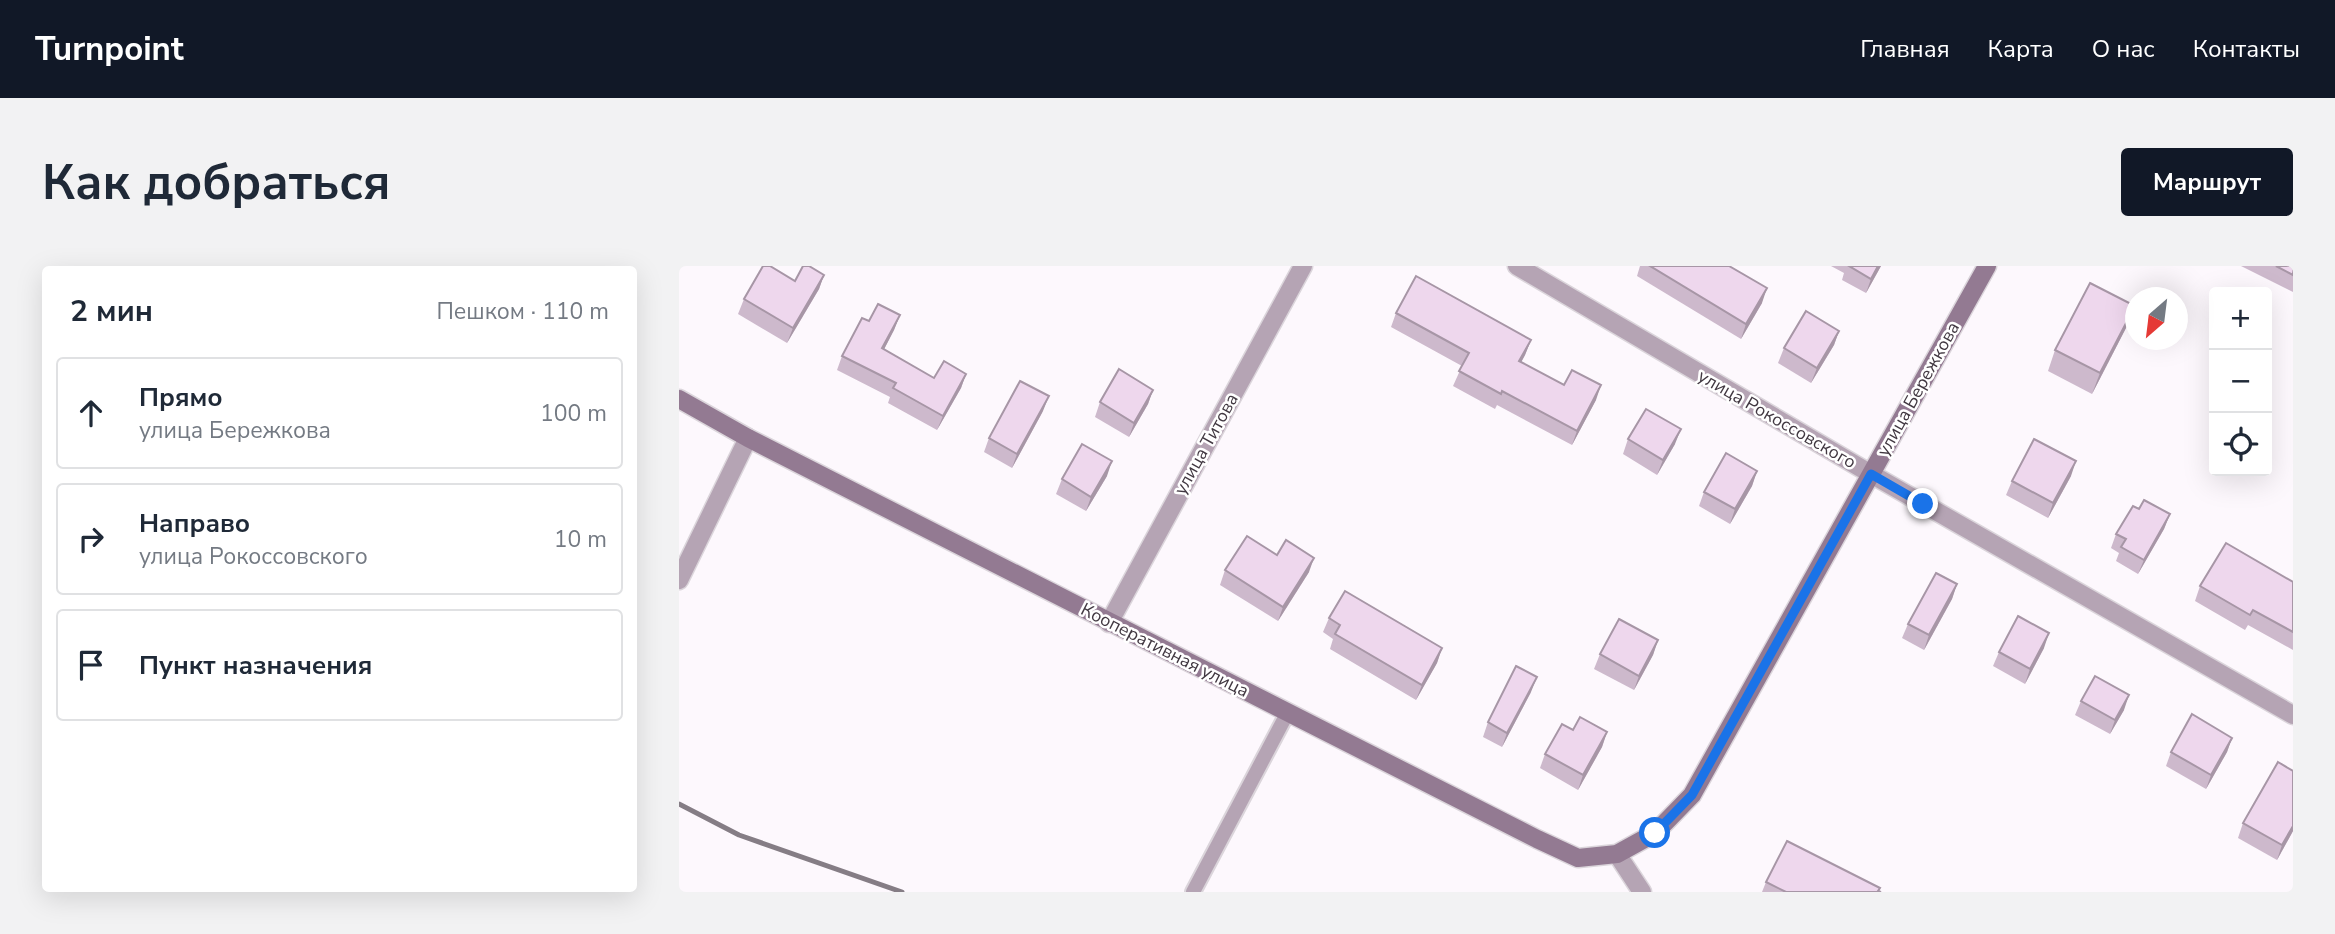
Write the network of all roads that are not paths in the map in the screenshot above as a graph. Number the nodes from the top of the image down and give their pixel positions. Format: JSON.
{"nodes":[{"id":1,"x":1303,"y":266,"type":"edge"},
{"id":2,"x":1517,"y":266,"type":"edge"},
{"id":3,"x":1987,"y":266,"type":"edge"},
{"id":4,"x":679,"y":400,"type":"edge"},
{"id":5,"x":748,"y":438,"type":"junction"},
{"id":6,"x":1871,"y":474,"type":"junction"},
{"id":7,"x":679,"y":580,"type":"edge"},
{"id":8,"x":1109,"y":623,"type":"junction"},
{"id":9,"x":1288,"y":712,"type":"junction"},
{"id":10,"x":2293,"y":715,"type":"edge"},
{"id":11,"x":1617,"y":854,"type":"junction"},
{"id":12,"x":1193,"y":892,"type":"edge"},
{"id":13,"x":1642,"y":892,"type":"edge"}],
"edges":[{"from":1,"to":8,"type":"street","name":"улица Титова"},
{"from":2,"to":6,"type":"street","name":"улица Рокоссовского"},
{"from":3,"to":6,"type":"street","name":"улица Бережкова"},
{"from":4,"to":5,"type":"street","name":"Кооперативная улица"},
{"from":5,"to":7,"type":"street"},
{"from":5,"to":8,"type":"street","name":"Кооперативная улица"},
{"from":6,"to":10,"type":"street","name":"улица Рокоссовского"},
{"from":6,"to":11,"type":"street","name":"улица Бережкова"},
{"from":8,"to":9,"type":"street","name":"Кооперативная улица"},
{"from":9,"to":11,"type":"street","name":"Кооперативная улица"},
{"from":9,"to":12,"type":"lane"},
{"from":11,"to":13,"type":"street"}]}
